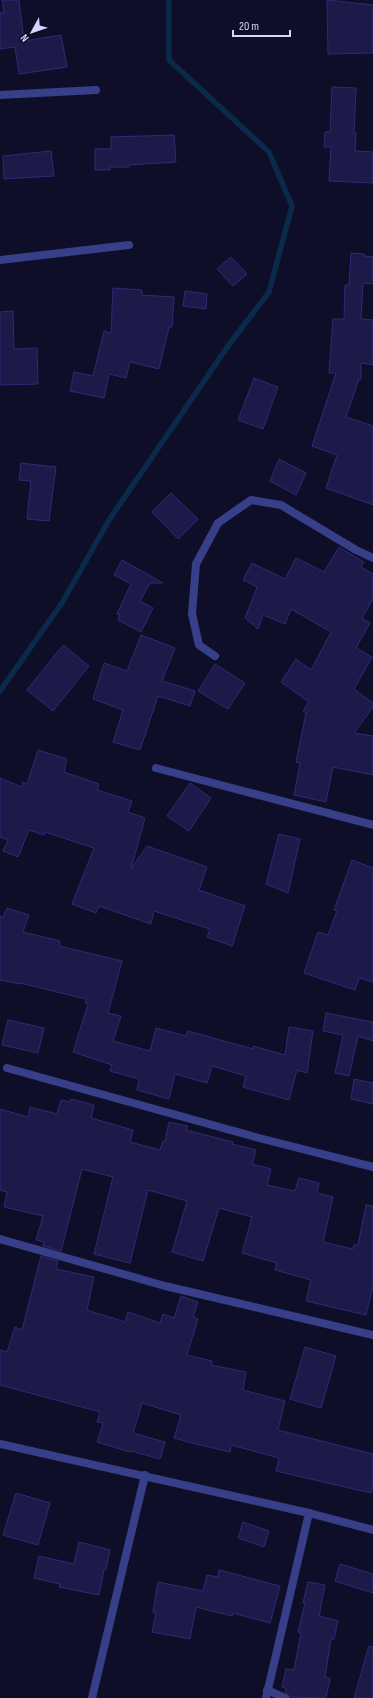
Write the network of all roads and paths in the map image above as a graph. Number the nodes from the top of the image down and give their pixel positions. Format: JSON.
{"nodes":[{"id":1,"x":96,"y":90,"type":"dead end"},
{"id":2,"x":0,"y":95,"type":"edge"},
{"id":3,"x":129,"y":245,"type":"dead end"},
{"id":4,"x":0,"y":260,"type":"edge"},
{"id":5,"x":373,"y":558,"type":"edge"},
{"id":6,"x":214,"y":656,"type":"dead end"},
{"id":7,"x":156,"y":768,"type":"dead end"},
{"id":8,"x":373,"y":825,"type":"edge"},
{"id":9,"x":7,"y":1068,"type":"dead end"},
{"id":10,"x":373,"y":1167,"type":"edge"},
{"id":11,"x":0,"y":1239,"type":"edge"},
{"id":12,"x":373,"y":1335,"type":"edge"},
{"id":13,"x":0,"y":1444,"type":"edge"},
{"id":14,"x":145,"y":1475,"type":"junction"},
{"id":15,"x":309,"y":1513,"type":"junction"},
{"id":16,"x":373,"y":1530,"type":"edge"},
{"id":17,"x":266,"y":1694,"type":"edge"},
{"id":18,"x":92,"y":1698,"type":"edge"},
{"id":19,"x":285,"y":1698,"type":"edge"}],
"edges":[{"from":1,"to":2,"type":"street"},
{"from":3,"to":4,"type":"street"},
{"from":5,"to":6,"type":"street"},
{"from":7,"to":8,"type":"street"},
{"from":9,"to":10,"type":"street"},
{"from":11,"to":12,"type":"street"},
{"from":13,"to":14,"type":"street"},
{"from":14,"to":15,"type":"street"},
{"from":14,"to":18,"type":"street"},
{"from":15,"to":16,"type":"street"},
{"from":15,"to":17,"type":"street"},
{"from":17,"to":19,"type":"street"}]}
